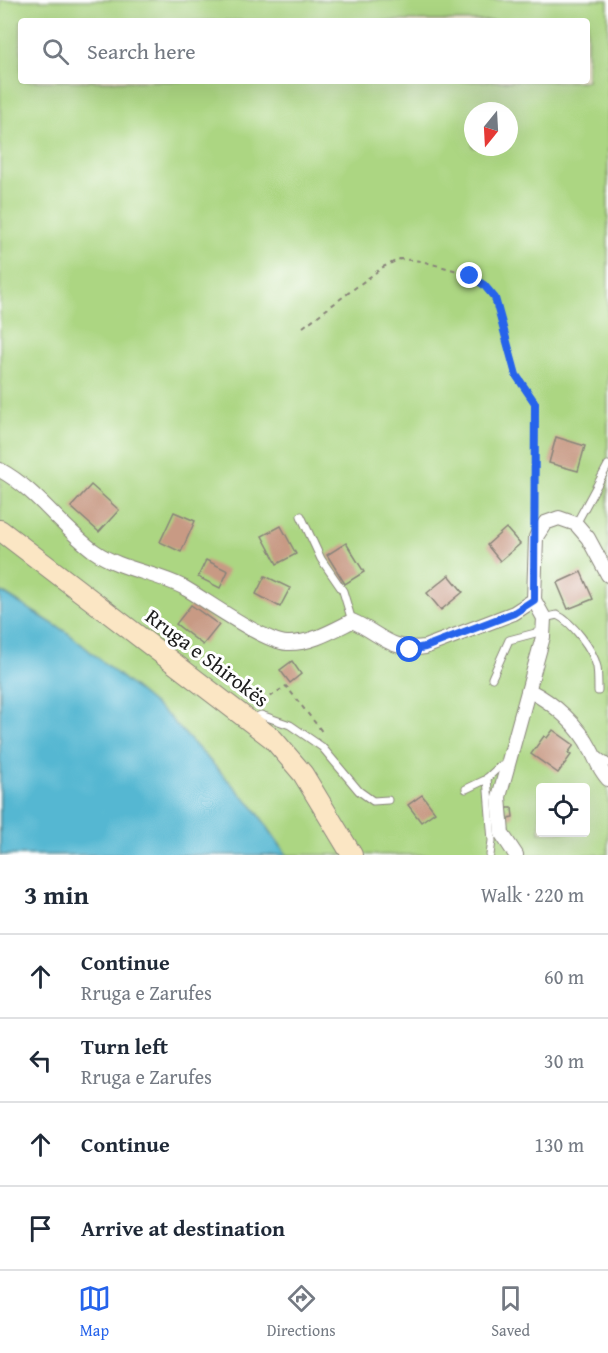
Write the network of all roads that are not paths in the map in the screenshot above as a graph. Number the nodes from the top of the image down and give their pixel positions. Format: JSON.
{"nodes":[{"id":1,"x":608,"y":465,"type":"edge"},
{"id":2,"x":0,"y":470,"type":"edge"},
{"id":3,"x":301,"y":516,"type":"dead end"},
{"id":4,"x":576,"y":524,"type":"junction"},
{"id":5,"x":0,"y":530,"type":"edge"},
{"id":6,"x":608,"y":575,"type":"edge"},
{"id":7,"x":534,"y":600,"type":"junction"},
{"id":8,"x":352,"y":621,"type":"junction"},
{"id":9,"x":543,"y":625,"type":"junction"},
{"id":10,"x":492,"y":678,"type":"dead end"},
{"id":11,"x":530,"y":691,"type":"junction"},
{"id":12,"x":598,"y":691,"type":"dead end"},
{"id":13,"x":250,"y":720,"type":"junction"},
{"id":14,"x":592,"y":751,"type":"junction"},
{"id":15,"x":608,"y":763,"type":"edge"},
{"id":16,"x":507,"y":766,"type":"junction"},
{"id":17,"x":487,"y":778,"type":"junction"},
{"id":18,"x":608,"y":779,"type":"edge"},
{"id":19,"x":466,"y":789,"type":"dead end"},
{"id":20,"x":388,"y":800,"type":"dead end"},
{"id":21,"x":352,"y":855,"type":"edge"},
{"id":22,"x":490,"y":855,"type":"edge"},
{"id":23,"x":516,"y":855,"type":"edge"}],
"edges":[{"from":1,"to":4,"type":"lane"},
{"from":2,"to":8,"type":"street"},
{"from":3,"to":8,"type":"lane"},
{"from":4,"to":6,"type":"street"},
{"from":4,"to":7,"type":"street"},
{"from":5,"to":13,"type":"main road","name":"Rruga e Shirokës"},
{"from":7,"to":8,"type":"street"},
{"from":7,"to":9,"type":"street"},
{"from":9,"to":10,"type":"lane"},
{"from":9,"to":11,"type":"street"},
{"from":9,"to":12,"type":"lane"},
{"from":11,"to":14,"type":"street"},
{"from":11,"to":16,"type":"street"},
{"from":13,"to":20,"type":"lane"},
{"from":13,"to":21,"type":"main road","name":"Rruga e Shirokës"},
{"from":14,"to":15,"type":"lane"},
{"from":14,"to":18,"type":"street"},
{"from":16,"to":17,"type":"lane"},
{"from":16,"to":23,"type":"street"},
{"from":17,"to":19,"type":"lane"},
{"from":17,"to":22,"type":"lane"}]}
